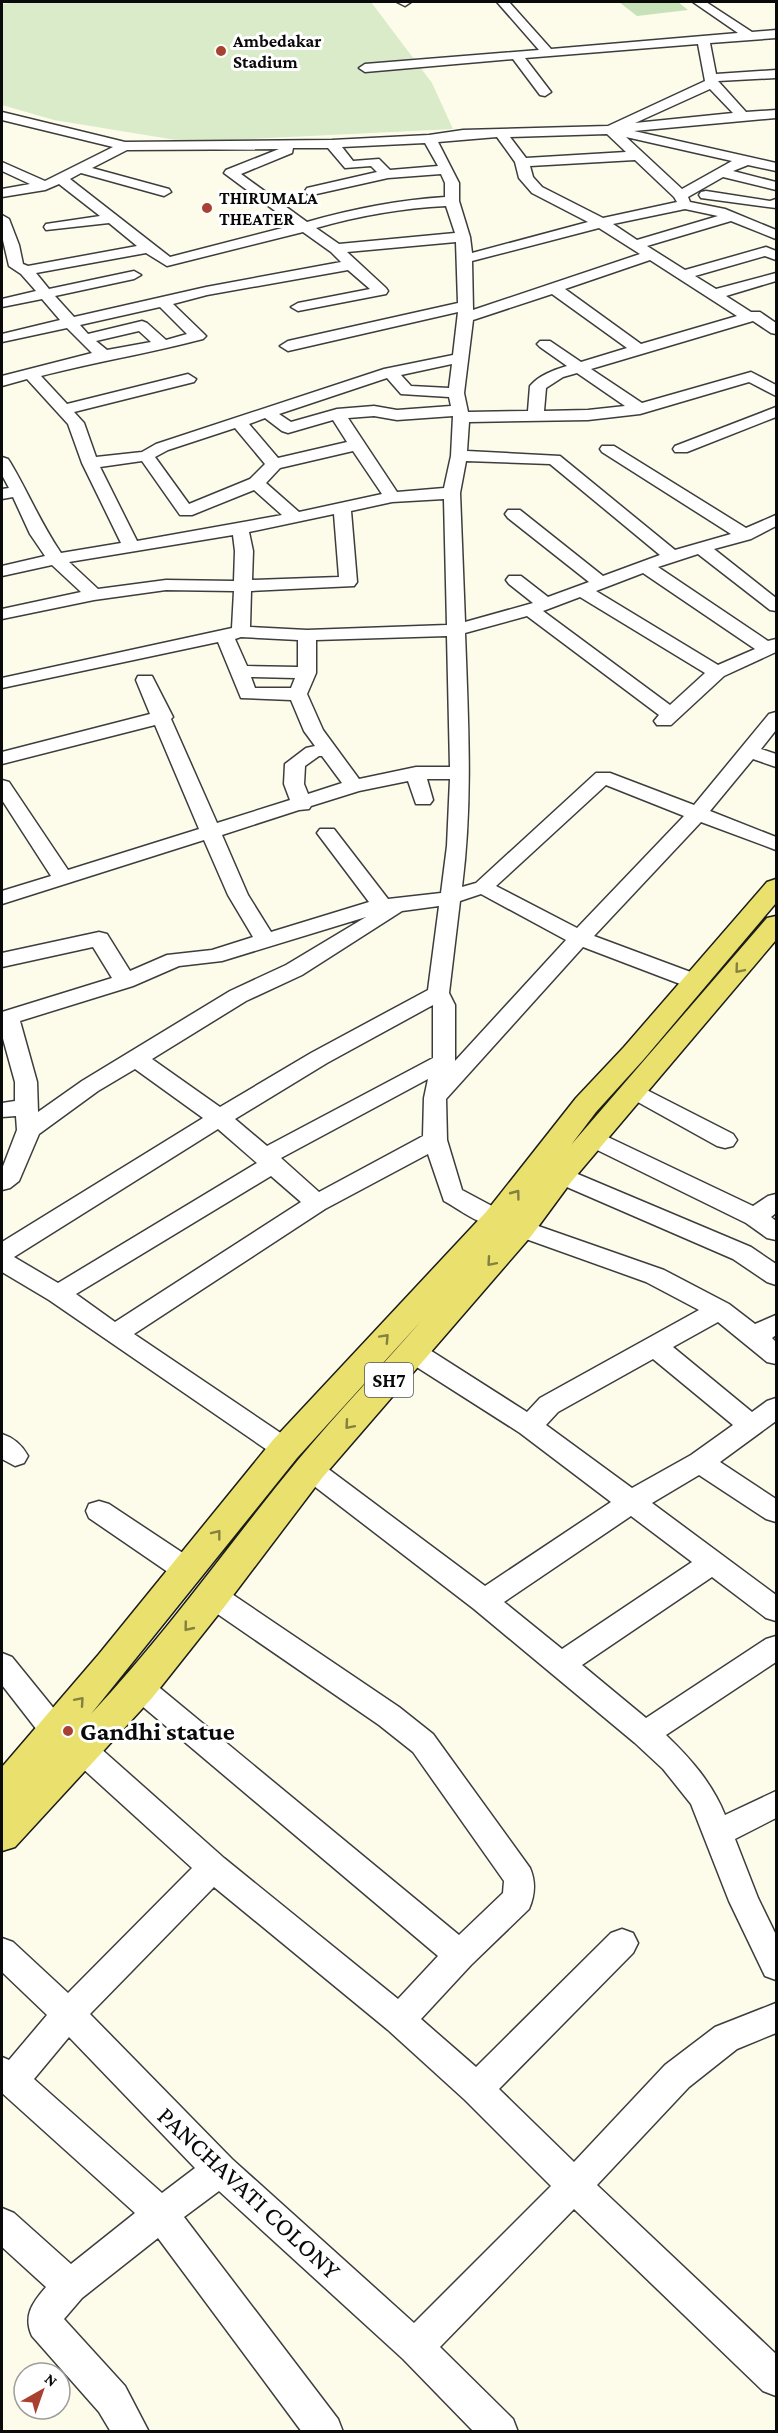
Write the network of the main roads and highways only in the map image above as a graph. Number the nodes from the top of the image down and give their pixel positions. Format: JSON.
{"nodes":[{"id":1,"x":777,"y":887,"type":"edge"},
{"id":2,"x":777,"y":924,"type":"edge"},
{"id":3,"x":509,"y":1223,"type":"junction"},
{"id":4,"x":67,"y":1739,"type":"junction"},
{"id":5,"x":2,"y":1793,"type":"edge"},
{"id":6,"x":2,"y":1834,"type":"edge"}],
"edges":[{"from":3,"to":1,"type":"main road","number":"SH7","one_way":true},
{"from":2,"to":3,"type":"main road","number":"SH7","one_way":true},
{"from":4,"to":3,"type":"main road","number":"SH7","one_way":true},
{"from":3,"to":4,"type":"main road","number":"SH7","one_way":true},
{"from":4,"to":5,"type":"main road","number":"SH7"},
{"from":4,"to":6,"type":"main road","number":"SH7"}]}
